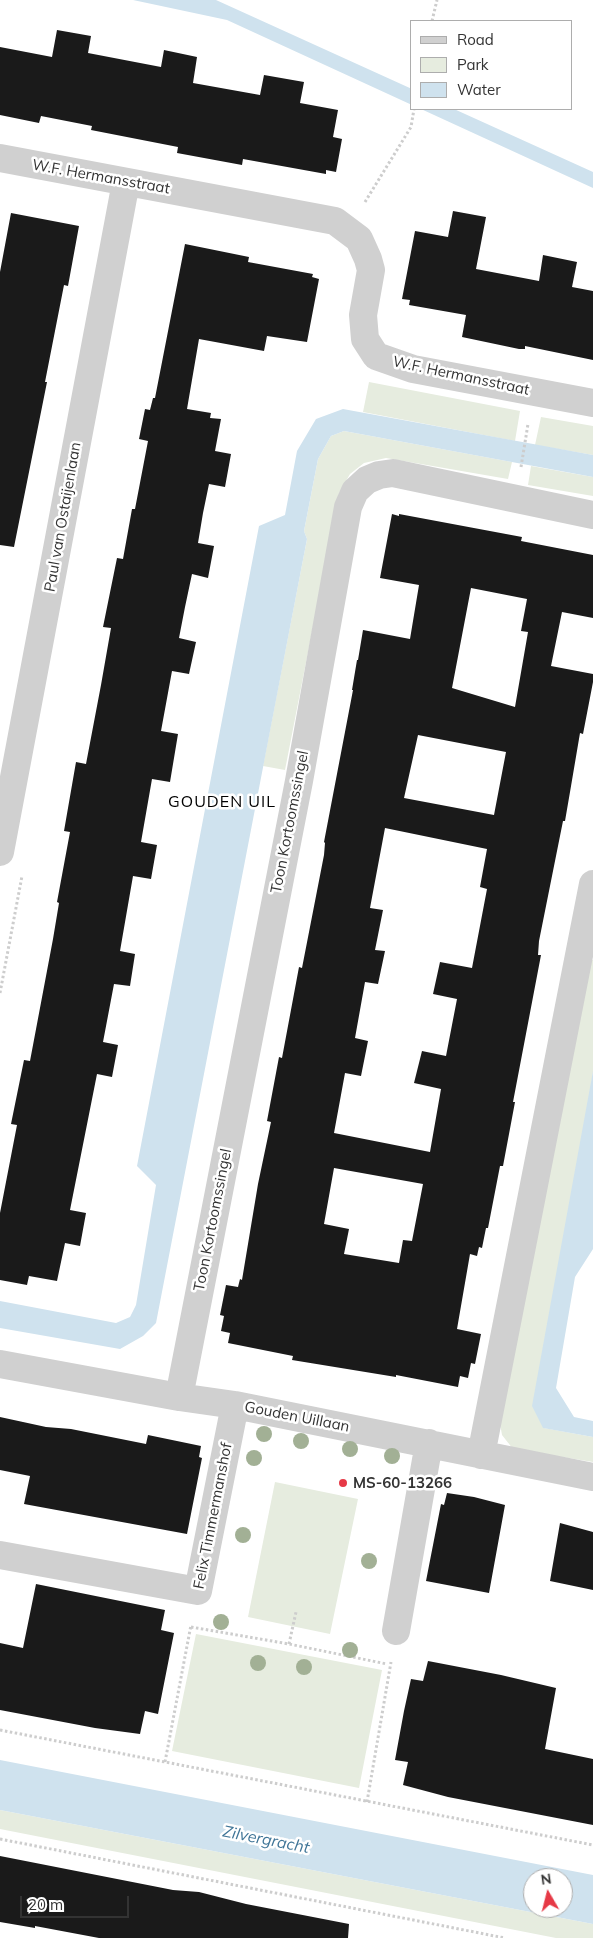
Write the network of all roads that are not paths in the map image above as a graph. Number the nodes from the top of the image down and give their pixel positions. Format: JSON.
{"nodes":[{"id":1,"x":0,"y":158,"type":"edge"},
{"id":2,"x":126,"y":182,"type":"junction"},
{"id":3,"x":593,"y":403,"type":"edge"},
{"id":4,"x":593,"y":515,"type":"edge"},
{"id":5,"x":0,"y":852,"type":"edge"},
{"id":6,"x":593,"y":884,"type":"edge"},
{"id":7,"x":0,"y":1364,"type":"edge"},
{"id":8,"x":179,"y":1398,"type":"junction"},
{"id":9,"x":235,"y":1405,"type":"junction"},
{"id":10,"x":429,"y":1443,"type":"junction"},
{"id":11,"x":481,"y":1455,"type":"junction"},
{"id":12,"x":593,"y":1477,"type":"edge"},
{"id":13,"x":0,"y":1555,"type":"edge"},
{"id":14,"x":396,"y":1631,"type":"road end"}],
"edges":[{"from":1,"to":2,"type":"street","name":"W.F. Hermansstraat"},
{"from":2,"to":3,"type":"street","name":"W.F. Hermansstraat"},
{"from":2,"to":5,"type":"street","name":"Paul van Ostaijenlaan"},
{"from":4,"to":8,"type":"street","name":"Toon Kortoomssingel"},
{"from":6,"to":11,"type":"street"},
{"from":7,"to":8,"type":"street","name":"Gouden Uillaan"},
{"from":8,"to":9,"type":"street","name":"Gouden Uillaan"},
{"from":9,"to":10,"type":"street","name":"Gouden Uillaan"},
{"from":9,"to":13,"type":"street","name":"Felix Timmermanshof"},
{"from":10,"to":11,"type":"street","name":"Gouden Uillaan"},
{"from":10,"to":14,"type":"street"},
{"from":11,"to":12,"type":"street","name":"Gouden Uillaan"}]}
